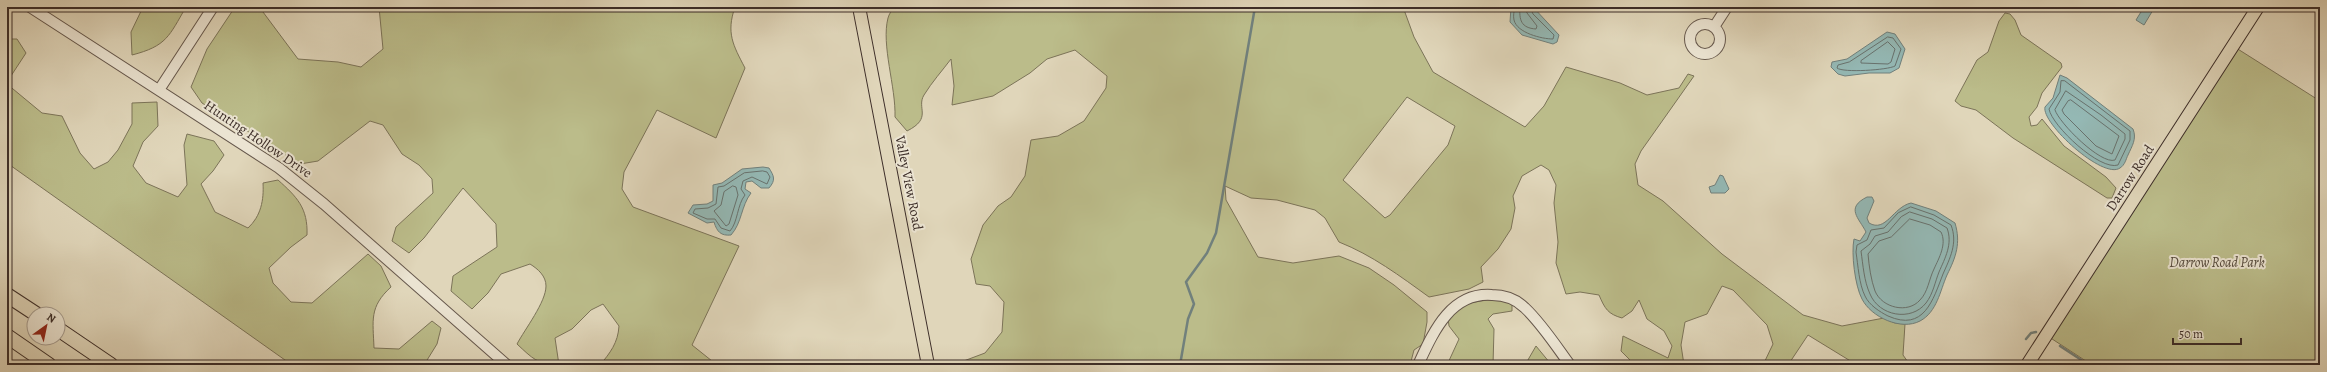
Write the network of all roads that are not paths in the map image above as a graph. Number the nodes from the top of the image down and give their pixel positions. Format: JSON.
{"nodes":[{"id":1,"x":30,"y":7,"type":"edge"},
{"id":2,"x":213,"y":7,"type":"edge"},
{"id":3,"x":859,"y":7,"type":"edge"},
{"id":4,"x":1727,"y":7,"type":"edge"},
{"id":5,"x":2258,"y":7,"type":"edge"},
{"id":6,"x":1714,"y":26,"type":"dead end"},
{"id":7,"x":159,"y":90,"type":"junction"},
{"id":8,"x":7,"y":295,"type":"edge"},
{"id":9,"x":26,"y":307,"type":"edge"},
{"id":10,"x":66,"y":335,"type":"edge"},
{"id":11,"x":7,"y":336,"type":"edge"},
{"id":12,"x":49,"y":365,"type":"edge"},
{"id":13,"x":110,"y":365,"type":"edge"},
{"id":14,"x":507,"y":365,"type":"edge"},
{"id":15,"x":928,"y":365,"type":"edge"},
{"id":16,"x":1418,"y":365,"type":"edge"},
{"id":17,"x":1570,"y":365,"type":"edge"},
{"id":18,"x":2027,"y":365,"type":"edge"}],
"edges":[{"from":1,"to":7,"type":"street","name":"Hunting Hollow Drive"},
{"from":2,"to":7,"type":"street"},
{"from":3,"to":15,"type":"main road","name":"Valley View Road"},
{"from":4,"to":6,"type":"street"},
{"from":5,"to":18,"type":"main road","name":"Darrow Road"},
{"from":7,"to":14,"type":"street","name":"Hunting Hollow Drive"},
{"from":8,"to":9,"type":"highway"},
{"from":10,"to":13,"type":"highway"},
{"from":11,"to":12,"type":"highway"},
{"from":16,"to":17,"type":"street"}]}
